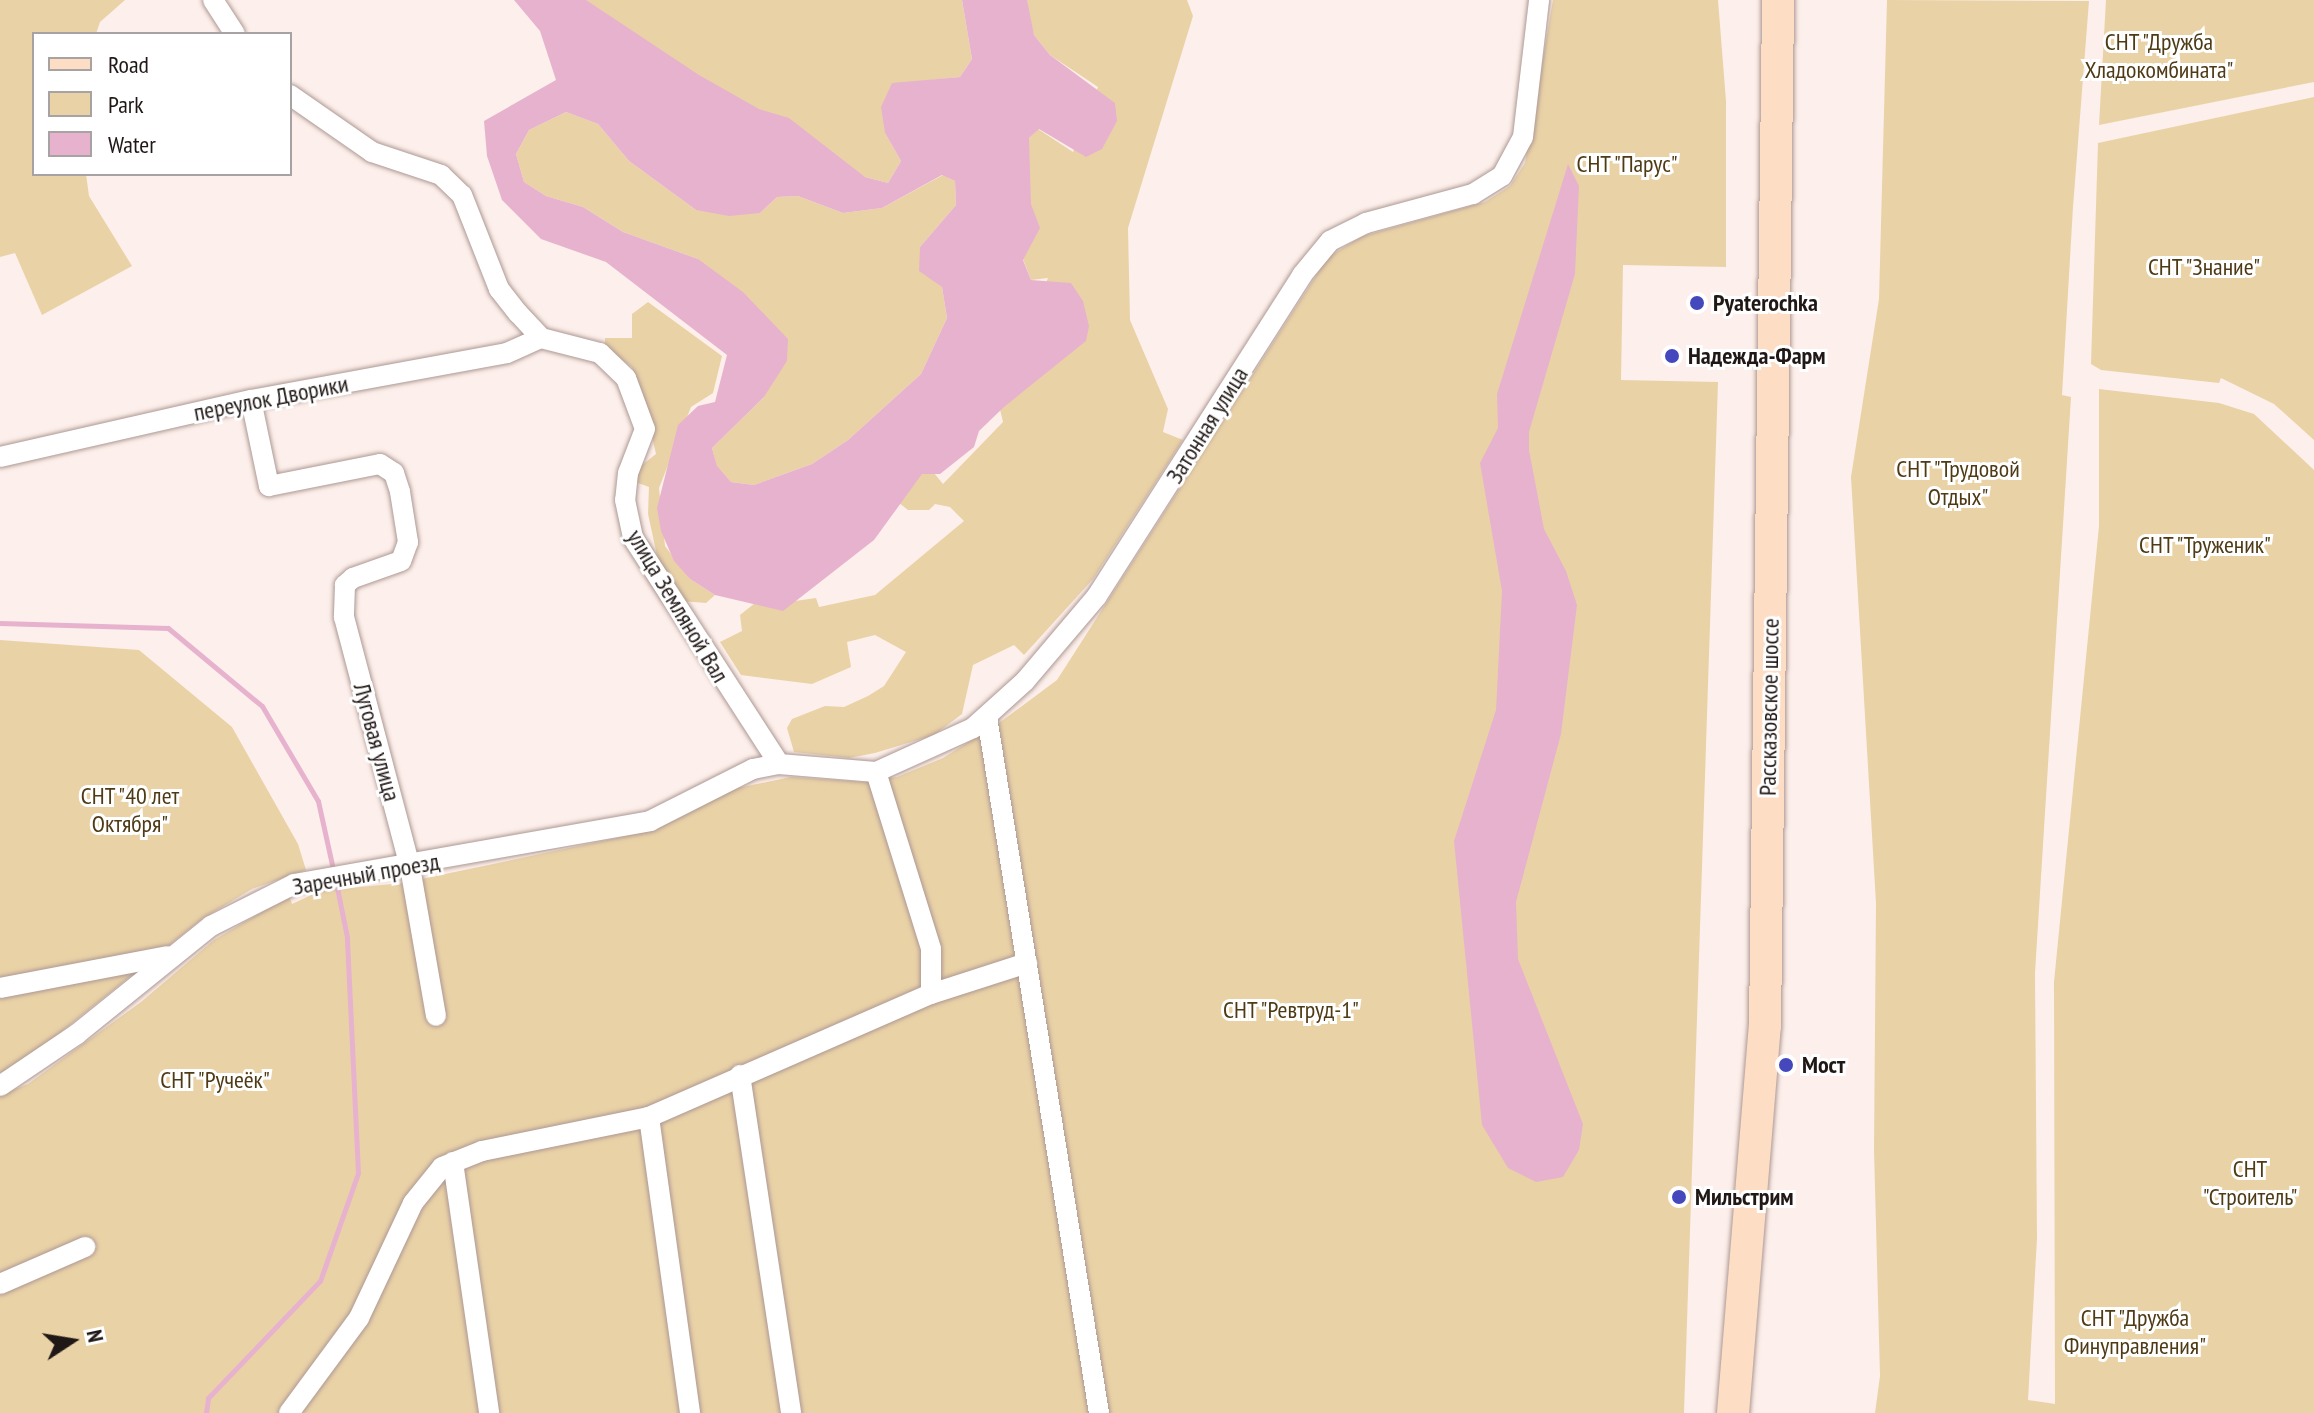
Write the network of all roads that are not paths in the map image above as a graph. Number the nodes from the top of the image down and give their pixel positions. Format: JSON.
{"nodes":[{"id":1,"x":213,"y":0,"type":"edge"},
{"id":2,"x":1539,"y":0,"type":"edge"},
{"id":3,"x":1778,"y":0,"type":"edge"},
{"id":4,"x":234,"y":32,"type":"edge"},
{"id":5,"x":292,"y":96,"type":"edge"},
{"id":6,"x":541,"y":338,"type":"junction"},
{"id":7,"x":251,"y":400,"type":"junction"},
{"id":8,"x":0,"y":457,"type":"edge"},
{"id":9,"x":987,"y":717,"type":"junction"},
{"id":10,"x":779,"y":764,"type":"junction"},
{"id":11,"x":876,"y":772,"type":"junction"},
{"id":12,"x":410,"y":867,"type":"junction"},
{"id":13,"x":171,"y":956,"type":"junction"},
{"id":14,"x":1027,"y":963,"type":"junction"},
{"id":15,"x":0,"y":988,"type":"edge"},
{"id":16,"x":931,"y":994,"type":"junction"},
{"id":17,"x":436,"y":1016,"type":"dead end"},
{"id":18,"x":740,"y":1075,"type":"junction"},
{"id":19,"x":0,"y":1086,"type":"edge"},
{"id":20,"x":649,"y":1117,"type":"junction"},
{"id":21,"x":453,"y":1162,"type":"junction"},
{"id":22,"x":85,"y":1247,"type":"dead end"},
{"id":23,"x":0,"y":1284,"type":"edge"},
{"id":24,"x":289,"y":1413,"type":"edge"},
{"id":25,"x":489,"y":1413,"type":"edge"},
{"id":26,"x":690,"y":1413,"type":"edge"},
{"id":27,"x":791,"y":1413,"type":"edge"},
{"id":28,"x":1099,"y":1413,"type":"edge"},
{"id":29,"x":1733,"y":1413,"type":"edge"}],
"edges":[{"from":1,"to":4,"type":"street"},
{"from":2,"to":9,"type":"street","name":"Затонная улица"},
{"from":3,"to":29,"type":"main road","name":"Рассказовское шоссе"},
{"from":5,"to":6,"type":"street"},
{"from":6,"to":7,"type":"street","name":"переулок Дворики"},
{"from":6,"to":10,"type":"street","name":"улица Земляной Вал"},
{"from":7,"to":8,"type":"street","name":"переулок Дворики"},
{"from":7,"to":12,"type":"street","name":"Луговая улица"},
{"from":9,"to":11,"type":"street","name":"Затонная улица"},
{"from":9,"to":14,"type":"street"},
{"from":10,"to":11,"type":"street","name":"Затонная улица"},
{"from":10,"to":12,"type":"street","name":"Заречный проезд"},
{"from":11,"to":16,"type":"street"},
{"from":12,"to":13,"type":"street","name":"Заречный проезд"},
{"from":12,"to":17,"type":"street","name":"Луговая улица"},
{"from":13,"to":15,"type":"street"},
{"from":13,"to":19,"type":"street","name":"Заречный проезд"},
{"from":14,"to":16,"type":"street"},
{"from":14,"to":28,"type":"street"},
{"from":16,"to":18,"type":"street"},
{"from":18,"to":20,"type":"street"},
{"from":18,"to":27,"type":"street"},
{"from":20,"to":21,"type":"street"},
{"from":20,"to":26,"type":"street"},
{"from":21,"to":24,"type":"street"},
{"from":21,"to":25,"type":"street"},
{"from":22,"to":23,"type":"street"}]}
